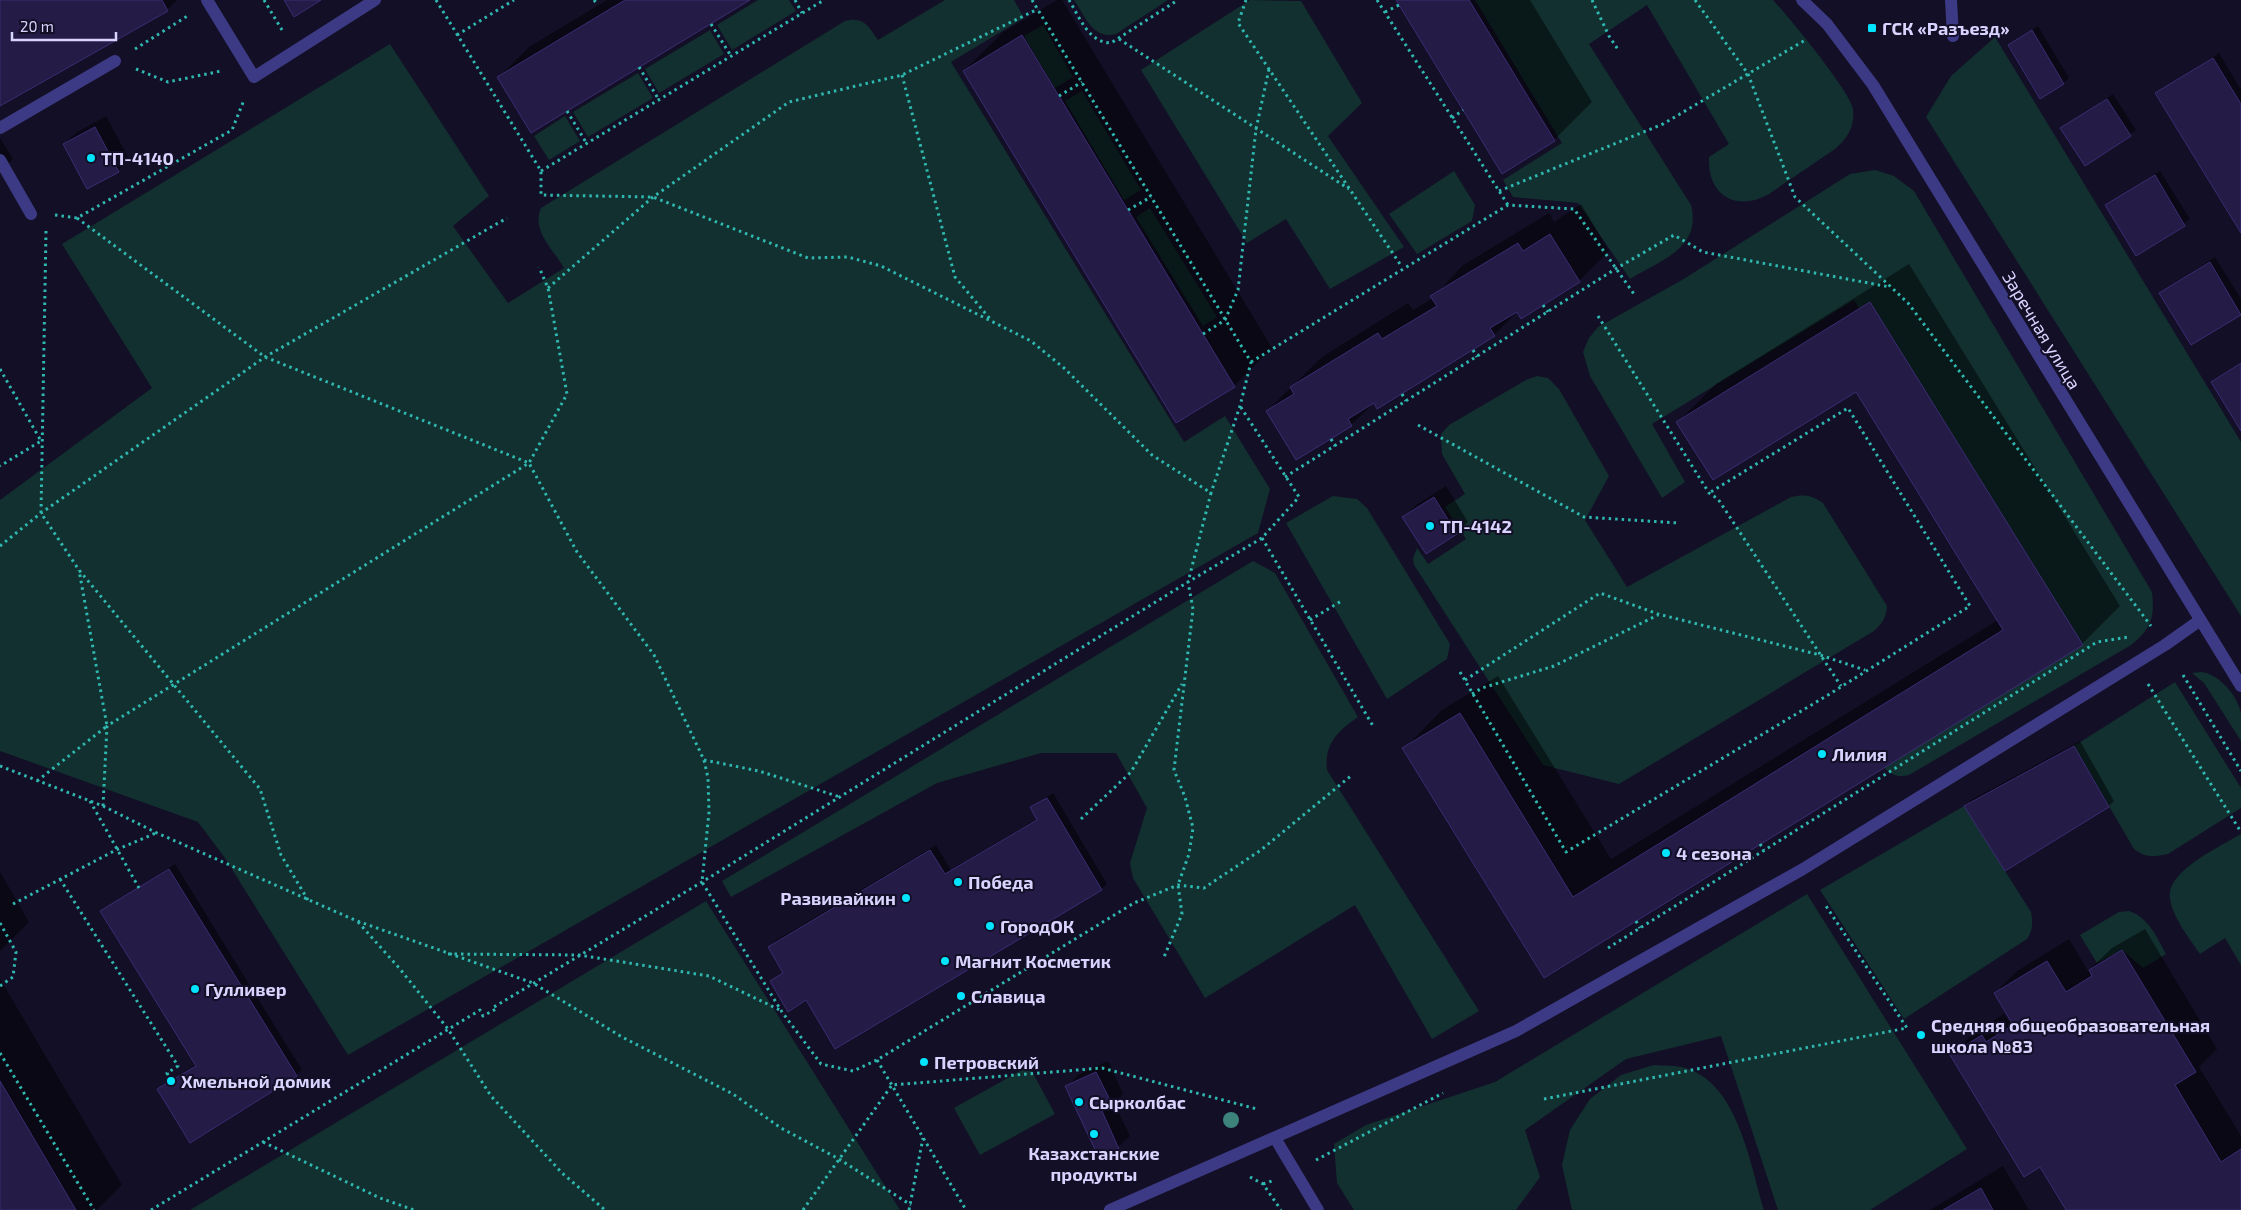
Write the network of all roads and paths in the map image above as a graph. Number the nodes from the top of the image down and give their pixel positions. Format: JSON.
{"nodes":[{"id":1,"x":376,"y":0,"type":"edge"},
{"id":2,"x":436,"y":0,"type":"edge"},
{"id":3,"x":514,"y":0,"type":"edge"},
{"id":4,"x":594,"y":0,"type":"edge"},
{"id":5,"x":794,"y":0,"type":"edge"},
{"id":6,"x":824,"y":0,"type":"edge"},
{"id":7,"x":1032,"y":0,"type":"edge"},
{"id":8,"x":1069,"y":0,"type":"edge"},
{"id":9,"x":1178,"y":0,"type":"edge"},
{"id":10,"x":1246,"y":0,"type":"edge"},
{"id":11,"x":1377,"y":0,"type":"edge"},
{"id":12,"x":1592,"y":0,"type":"edge"},
{"id":13,"x":1695,"y":0,"type":"edge"},
{"id":14,"x":1802,"y":0,"type":"edge"},
{"id":15,"x":1951,"y":0,"type":"edge"},
{"id":16,"x":208,"y":2,"type":"edge"},
{"id":17,"x":598,"y":5,"type":"dead end"},
{"id":18,"x":1398,"y":5,"type":"dead end"},
{"id":19,"x":1038,"y":9,"type":"junction"},
{"id":20,"x":1385,"y":12,"type":"junction"},
{"id":21,"x":802,"y":13,"type":"junction"},
{"id":22,"x":711,"y":24,"type":"dead end"},
{"id":23,"x":457,"y":35,"type":"junction"},
{"id":24,"x":1812,"y":36,"type":"dead end"},
{"id":25,"x":1953,"y":36,"type":"dead end"},
{"id":26,"x":1119,"y":39,"type":"junction"},
{"id":27,"x":1619,"y":51,"type":"dead end"},
{"id":28,"x":731,"y":56,"type":"junction"},
{"id":29,"x":115,"y":61,"type":"junction"},
{"id":30,"x":246,"y":65,"type":"junction"},
{"id":31,"x":639,"y":67,"type":"dead end"},
{"id":32,"x":1269,"y":68,"type":"junction"},
{"id":33,"x":1748,"y":74,"type":"junction"},
{"id":34,"x":902,"y":75,"type":"junction"},
{"id":35,"x":254,"y":78,"type":"junction"},
{"id":36,"x":1082,"y":82,"type":"junction"},
{"id":37,"x":1059,"y":96,"type":"dead end"},
{"id":38,"x":659,"y":100,"type":"junction"},
{"id":39,"x":1463,"y":110,"type":"dead end"},
{"id":40,"x":567,"y":111,"type":"dead end"},
{"id":41,"x":1452,"y":118,"type":"junction"},
{"id":42,"x":0,"y":128,"type":"edge"},
{"id":43,"x":1256,"y":129,"type":"junction"},
{"id":44,"x":587,"y":144,"type":"junction"},
{"id":45,"x":0,"y":160,"type":"edge"},
{"id":46,"x":541,"y":172,"type":"junction"},
{"id":47,"x":1351,"y":191,"type":"junction"},
{"id":48,"x":1499,"y":191,"type":"junction"},
{"id":49,"x":653,"y":197,"type":"junction"},
{"id":50,"x":1151,"y":197,"type":"junction"},
{"id":51,"x":1508,"y":205,"type":"junction"},
{"id":52,"x":1128,"y":210,"type":"dead end"},
{"id":53,"x":31,"y":214,"type":"dead end"},
{"id":54,"x":47,"y":214,"type":"dead end"},
{"id":55,"x":77,"y":218,"type":"junction"},
{"id":56,"x":507,"y":218,"type":"dead end"},
{"id":57,"x":46,"y":224,"type":"dead end"},
{"id":58,"x":539,"y":267,"type":"dead end"},
{"id":59,"x":1402,"y":268,"type":"junction"},
{"id":60,"x":1617,"y":268,"type":"junction"},
{"id":61,"x":1890,"y":286,"type":"junction"},
{"id":62,"x":548,"y":288,"type":"junction"},
{"id":63,"x":1634,"y":294,"type":"dead end"},
{"id":64,"x":1544,"y":305,"type":"dead end"},
{"id":65,"x":1548,"y":312,"type":"junction"},
{"id":66,"x":1598,"y":316,"type":"dead end"},
{"id":67,"x":1225,"y":320,"type":"junction"},
{"id":68,"x":992,"y":321,"type":"junction"},
{"id":69,"x":1203,"y":334,"type":"dead end"},
{"id":70,"x":1473,"y":350,"type":"dead end"},
{"id":71,"x":1477,"y":356,"type":"junction"},
{"id":72,"x":265,"y":357,"type":"junction"},
{"id":73,"x":1251,"y":362,"type":"junction"},
{"id":74,"x":0,"y":370,"type":"edge"},
{"id":75,"x":1402,"y":394,"type":"dead end"},
{"id":76,"x":1406,"y":401,"type":"junction"},
{"id":77,"x":1240,"y":406,"type":"junction"},
{"id":78,"x":1418,"y":425,"type":"dead end"},
{"id":79,"x":1331,"y":439,"type":"dead end"},
{"id":80,"x":1335,"y":446,"type":"junction"},
{"id":81,"x":529,"y":463,"type":"junction"},
{"id":82,"x":0,"y":466,"type":"edge"},
{"id":83,"x":1286,"y":477,"type":"junction"},
{"id":84,"x":1211,"y":493,"type":"junction"},
{"id":85,"x":1709,"y":493,"type":"junction"},
{"id":86,"x":41,"y":513,"type":"junction"},
{"id":87,"x":1679,"y":523,"type":"dead end"},
{"id":88,"x":1262,"y":538,"type":"junction"},
{"id":89,"x":0,"y":546,"type":"edge"},
{"id":90,"x":78,"y":570,"type":"junction"},
{"id":91,"x":1188,"y":582,"type":"junction"},
{"id":92,"x":1343,"y":600,"type":"dead end"},
{"id":93,"x":1658,"y":614,"type":"junction"},
{"id":94,"x":1310,"y":620,"type":"junction"},
{"id":95,"x":2199,"y":622,"type":"junction"},
{"id":96,"x":2156,"y":632,"type":"junction"},
{"id":97,"x":2165,"y":645,"type":"junction"},
{"id":98,"x":1820,"y":655,"type":"junction"},
{"id":99,"x":2136,"y":664,"type":"junction"},
{"id":100,"x":1866,"y":670,"type":"junction"},
{"id":101,"x":1460,"y":672,"type":"dead end"},
{"id":102,"x":2183,"y":675,"type":"dead end"},
{"id":103,"x":1465,"y":680,"type":"junction"},
{"id":104,"x":1184,"y":682,"type":"junction"},
{"id":105,"x":175,"y":686,"type":"junction"},
{"id":106,"x":1841,"y":686,"type":"junction"},
{"id":107,"x":2241,"y":686,"type":"edge"},
{"id":108,"x":1472,"y":694,"type":"junction"},
{"id":109,"x":106,"y":726,"type":"junction"},
{"id":110,"x":1373,"y":726,"type":"dead end"},
{"id":111,"x":704,"y":760,"type":"junction"},
{"id":112,"x":0,"y":766,"type":"edge"},
{"id":113,"x":2241,"y":771,"type":"edge"},
{"id":114,"x":1352,"y":775,"type":"dead end"},
{"id":115,"x":37,"y":781,"type":"junction"},
{"id":116,"x":840,"y":797,"type":"junction"},
{"id":117,"x":90,"y":801,"type":"junction"},
{"id":118,"x":103,"y":806,"type":"junction"},
{"id":119,"x":1081,"y":819,"type":"dead end"},
{"id":120,"x":2241,"y":832,"type":"edge"},
{"id":121,"x":157,"y":833,"type":"junction"},
{"id":122,"x":1760,"y":844,"type":"dead end"},
{"id":123,"x":116,"y":850,"type":"junction"},
{"id":124,"x":1764,"y":850,"type":"junction"},
{"id":125,"x":60,"y":879,"type":"junction"},
{"id":126,"x":702,"y":882,"type":"junction"},
{"id":127,"x":1178,"y":885,"type":"junction"},
{"id":128,"x":139,"y":888,"type":"dead end"},
{"id":129,"x":308,"y":900,"type":"junction"},
{"id":130,"x":13,"y":904,"type":"dead end"},
{"id":131,"x":1826,"y":906,"type":"dead end"},
{"id":132,"x":357,"y":921,"type":"junction"},
{"id":133,"x":1636,"y":921,"type":"dead end"},
{"id":134,"x":0,"y":923,"type":"edge"},
{"id":135,"x":1640,"y":928,"type":"junction"},
{"id":136,"x":1607,"y":949,"type":"dead end"},
{"id":137,"x":444,"y":954,"type":"junction"},
{"id":138,"x":579,"y":955,"type":"junction"},
{"id":139,"x":1164,"y":956,"type":"dead end"},
{"id":140,"x":533,"y":983,"type":"junction"},
{"id":141,"x":0,"y":986,"type":"edge"},
{"id":142,"x":782,"y":1012,"type":"junction"},
{"id":143,"x":448,"y":1029,"type":"junction"},
{"id":144,"x":0,"y":1053,"type":"edge"},
{"id":145,"x":877,"y":1060,"type":"junction"},
{"id":146,"x":171,"y":1080,"type":"dead end"},
{"id":147,"x":892,"y":1085,"type":"junction"},
{"id":148,"x":1443,"y":1092,"type":"dead end"},
{"id":149,"x":1544,"y":1099,"type":"dead end"},
{"id":150,"x":1257,"y":1109,"type":"dead end"},
{"id":151,"x":923,"y":1137,"type":"junction"},
{"id":152,"x":1275,"y":1138,"type":"junction"},
{"id":153,"x":263,"y":1142,"type":"junction"},
{"id":154,"x":839,"y":1160,"type":"junction"},
{"id":155,"x":1294,"y":1172,"type":"junction"},
{"id":156,"x":1250,"y":1176,"type":"dead end"},
{"id":157,"x":1263,"y":1184,"type":"junction"},
{"id":158,"x":911,"y":1205,"type":"junction"},
{"id":159,"x":94,"y":1210,"type":"edge"},
{"id":160,"x":151,"y":1210,"type":"edge"},
{"id":161,"x":414,"y":1210,"type":"edge"},
{"id":162,"x":605,"y":1210,"type":"edge"},
{"id":163,"x":803,"y":1210,"type":"edge"},
{"id":164,"x":909,"y":1210,"type":"edge"},
{"id":165,"x":966,"y":1210,"type":"edge"},
{"id":166,"x":1110,"y":1210,"type":"edge"},
{"id":167,"x":1280,"y":1210,"type":"edge"},
{"id":168,"x":1318,"y":1210,"type":"edge"}],
"edges":[{"from":1,"to":35,"type":"street"},
{"from":2,"to":23,"type":"path"},
{"from":3,"to":23,"type":"path"},
{"from":4,"to":17,"type":"path"},
{"from":5,"to":21,"type":"path"},
{"from":6,"to":21,"type":"path"},
{"from":7,"to":19,"type":"path"},
{"from":8,"to":26,"type":"path"},
{"from":9,"to":26,"type":"path"},
{"from":10,"to":32,"type":"path"},
{"from":11,"to":20,"type":"path"},
{"from":12,"to":27,"type":"path"},
{"from":13,"to":33,"type":"path"},
{"from":14,"to":95,"type":"street","name":"Заречная улица"},
{"from":15,"to":25,"type":"street"},
{"from":16,"to":29,"type":"path"},
{"from":16,"to":30,"type":"street"},
{"from":18,"to":20,"type":"path"},
{"from":19,"to":34,"type":"path"},
{"from":19,"to":36,"type":"path"},
{"from":20,"to":41,"type":"path"},
{"from":21,"to":28,"type":"path"},
{"from":22,"to":28,"type":"path"},
{"from":23,"to":46,"type":"path"},
{"from":24,"to":33,"type":"path"},
{"from":26,"to":43,"type":"path"},
{"from":28,"to":38,"type":"path"},
{"from":29,"to":30,"type":"path"},
{"from":29,"to":42,"type":"street"},
{"from":30,"to":35,"type":"street"},
{"from":31,"to":38,"type":"path"},
{"from":32,"to":43,"type":"path"},
{"from":32,"to":47,"type":"path"},
{"from":33,"to":48,"type":"path"},
{"from":33,"to":61,"type":"path"},
{"from":34,"to":49,"type":"path"},
{"from":34,"to":68,"type":"path"},
{"from":35,"to":55,"type":"path"},
{"from":36,"to":37,"type":"path"},
{"from":36,"to":50,"type":"path"},
{"from":38,"to":44,"type":"path"},
{"from":39,"to":41,"type":"path"},
{"from":40,"to":44,"type":"path"},
{"from":41,"to":48,"type":"path"},
{"from":43,"to":47,"type":"path"},
{"from":43,"to":67,"type":"path"},
{"from":44,"to":46,"type":"path"},
{"from":45,"to":53,"type":"street"},
{"from":46,"to":49,"type":"path"},
{"from":47,"to":59,"type":"path"},
{"from":48,"to":51,"type":"path"},
{"from":49,"to":62,"type":"path"},
{"from":49,"to":68,"type":"path"},
{"from":50,"to":52,"type":"path"},
{"from":50,"to":67,"type":"path"},
{"from":51,"to":59,"type":"path"},
{"from":51,"to":60,"type":"path"},
{"from":54,"to":55,"type":"path"},
{"from":55,"to":72,"type":"path"},
{"from":56,"to":72,"type":"path"},
{"from":57,"to":86,"type":"path"},
{"from":58,"to":62,"type":"path"},
{"from":59,"to":73,"type":"path"},
{"from":60,"to":61,"type":"path"},
{"from":60,"to":63,"type":"path"},
{"from":60,"to":65,"type":"path"},
{"from":61,"to":96,"type":"path"},
{"from":62,"to":81,"type":"path"},
{"from":64,"to":65,"type":"path"},
{"from":65,"to":71,"type":"path"},
{"from":66,"to":85,"type":"path"},
{"from":67,"to":69,"type":"path"},
{"from":67,"to":73,"type":"path"},
{"from":68,"to":84,"type":"path"},
{"from":70,"to":71,"type":"path"},
{"from":71,"to":76,"type":"path"},
{"from":72,"to":81,"type":"path"},
{"from":72,"to":86,"type":"path"},
{"from":73,"to":77,"type":"path"},
{"from":74,"to":82,"type":"path"},
{"from":75,"to":76,"type":"path"},
{"from":76,"to":80,"type":"path"},
{"from":77,"to":83,"type":"path"},
{"from":77,"to":84,"type":"path"},
{"from":78,"to":87,"type":"path"},
{"from":79,"to":80,"type":"path"},
{"from":80,"to":83,"type":"path"},
{"from":81,"to":105,"type":"path"},
{"from":81,"to":111,"type":"path"},
{"from":83,"to":88,"type":"path"},
{"from":84,"to":91,"type":"path"},
{"from":85,"to":98,"type":"path"},
{"from":85,"to":100,"type":"path"},
{"from":86,"to":89,"type":"path"},
{"from":86,"to":90,"type":"path"},
{"from":88,"to":91,"type":"path"},
{"from":88,"to":94,"type":"path"},
{"from":90,"to":105,"type":"path"},
{"from":90,"to":109,"type":"path"},
{"from":91,"to":104,"type":"path"},
{"from":91,"to":116,"type":"path"},
{"from":92,"to":94,"type":"path"},
{"from":93,"to":98,"type":"path"},
{"from":93,"to":103,"type":"path"},
{"from":93,"to":108,"type":"path"},
{"from":94,"to":110,"type":"path"},
{"from":95,"to":97,"type":"street"},
{"from":95,"to":107,"type":"street","name":"Заречная улица"},
{"from":96,"to":97,"type":"path"},
{"from":96,"to":124,"type":"path"},
{"from":97,"to":99,"type":"street"},
{"from":98,"to":100,"type":"path"},
{"from":98,"to":106,"type":"path"},
{"from":99,"to":120,"type":"path"},
{"from":99,"to":152,"type":"street"},
{"from":100,"to":106,"type":"path"},
{"from":101,"to":103,"type":"path"},
{"from":102,"to":113,"type":"path"},
{"from":103,"to":108,"type":"path"},
{"from":104,"to":119,"type":"path"},
{"from":104,"to":127,"type":"path"},
{"from":105,"to":109,"type":"path"},
{"from":105,"to":129,"type":"path"},
{"from":106,"to":108,"type":"path"},
{"from":109,"to":115,"type":"path"},
{"from":109,"to":118,"type":"path"},
{"from":111,"to":116,"type":"path"},
{"from":111,"to":126,"type":"path"},
{"from":112,"to":115,"type":"path"},
{"from":114,"to":127,"type":"path"},
{"from":115,"to":117,"type":"path"},
{"from":116,"to":126,"type":"path"},
{"from":117,"to":118,"type":"path"},
{"from":117,"to":123,"type":"path"},
{"from":118,"to":121,"type":"path"},
{"from":121,"to":123,"type":"path"},
{"from":121,"to":129,"type":"path"},
{"from":122,"to":124,"type":"path"},
{"from":123,"to":125,"type":"path"},
{"from":123,"to":128,"type":"path"},
{"from":124,"to":135,"type":"path"},
{"from":125,"to":130,"type":"path"},
{"from":125,"to":146,"type":"path"},
{"from":126,"to":138,"type":"path"},
{"from":126,"to":142,"type":"path"},
{"from":127,"to":139,"type":"path"},
{"from":127,"to":145,"type":"path"},
{"from":129,"to":132,"type":"path"},
{"from":131,"to":149,"type":"path"},
{"from":132,"to":137,"type":"path"},
{"from":132,"to":143,"type":"path"},
{"from":133,"to":135,"type":"path"},
{"from":134,"to":141,"type":"path"},
{"from":135,"to":136,"type":"path"},
{"from":137,"to":138,"type":"path"},
{"from":137,"to":140,"type":"path"},
{"from":138,"to":140,"type":"path"},
{"from":138,"to":142,"type":"path"},
{"from":140,"to":143,"type":"path"},
{"from":140,"to":154,"type":"path"},
{"from":142,"to":145,"type":"path"},
{"from":143,"to":153,"type":"path"},
{"from":143,"to":162,"type":"path"},
{"from":144,"to":159,"type":"path"},
{"from":145,"to":147,"type":"path"},
{"from":147,"to":150,"type":"path"},
{"from":147,"to":151,"type":"path"},
{"from":147,"to":154,"type":"path"},
{"from":148,"to":155,"type":"path"},
{"from":151,"to":158,"type":"path"},
{"from":151,"to":165,"type":"path"},
{"from":152,"to":155,"type":"street"},
{"from":152,"to":166,"type":"street"},
{"from":153,"to":160,"type":"path"},
{"from":153,"to":161,"type":"path"},
{"from":154,"to":158,"type":"path"},
{"from":154,"to":163,"type":"path"},
{"from":155,"to":157,"type":"path"},
{"from":155,"to":168,"type":"street"},
{"from":156,"to":157,"type":"path"},
{"from":157,"to":167,"type":"path"},
{"from":158,"to":164,"type":"path"}]}
